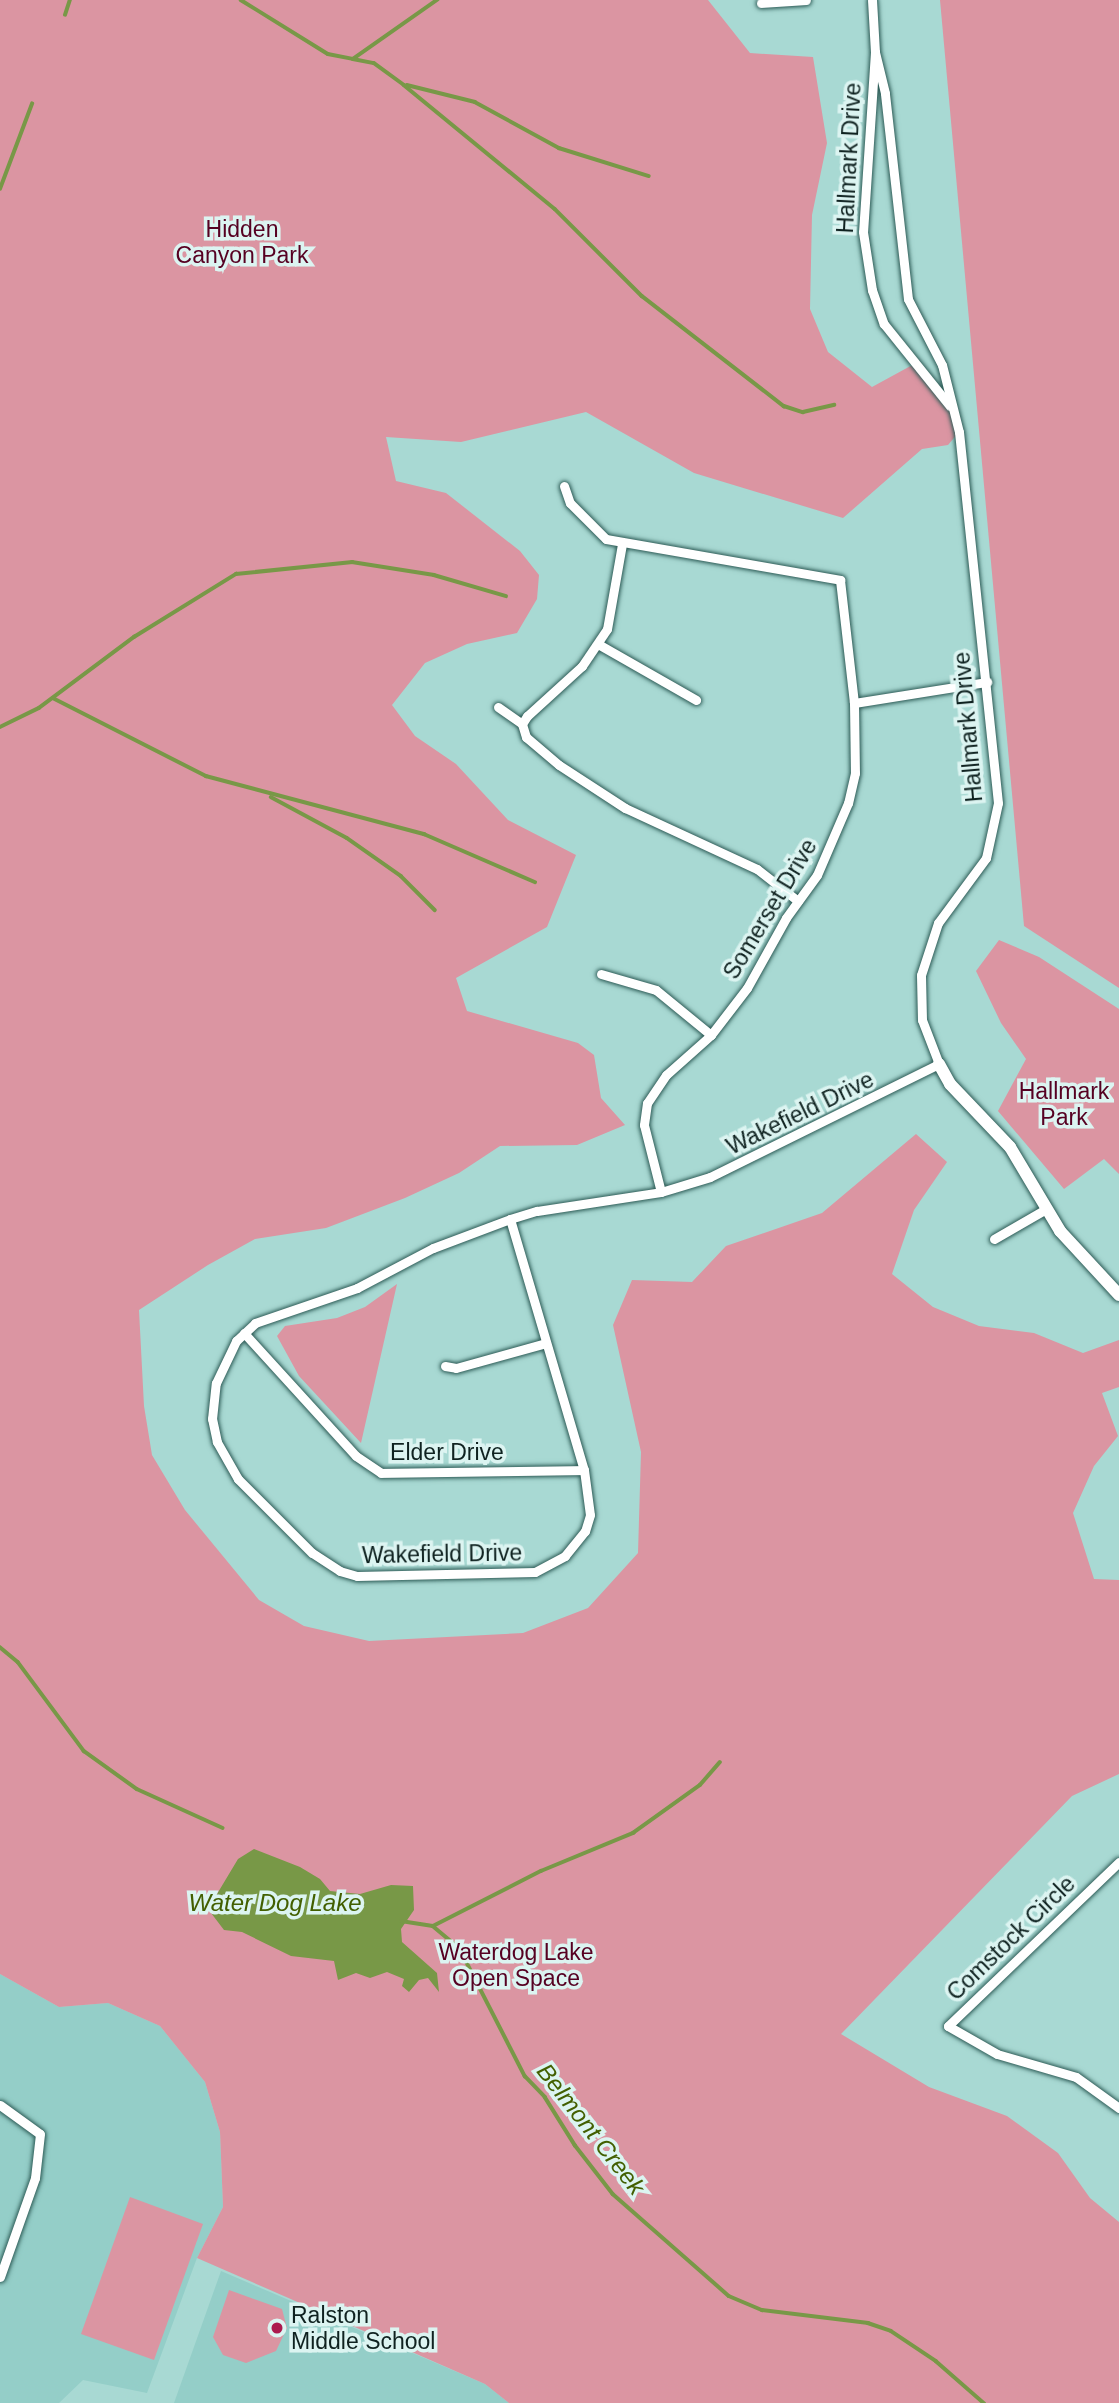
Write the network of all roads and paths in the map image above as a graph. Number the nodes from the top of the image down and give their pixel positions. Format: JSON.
{"nodes":[{"id":1,"x":806,"y":0,"type":"edge"},
{"id":2,"x":872,"y":0,"type":"edge"},
{"id":3,"x":761,"y":4,"type":"dead end"},
{"id":4,"x":875,"y":52,"type":"junction"},
{"id":5,"x":953,"y":408,"type":"junction"},
{"id":6,"x":564,"y":486,"type":"dead end"},
{"id":7,"x":622,"y":544,"type":"junction"},
{"id":8,"x":598,"y":644,"type":"junction"},
{"id":9,"x":987,"y":682,"type":"junction"},
{"id":10,"x":696,"y":700,"type":"dead end"},
{"id":11,"x":854,"y":703,"type":"junction"},
{"id":12,"x":498,"y":707,"type":"dead end"},
{"id":13,"x":522,"y":724,"type":"junction"},
{"id":14,"x":798,"y":901,"type":"junction"},
{"id":15,"x":601,"y":974,"type":"dead end"},
{"id":16,"x":711,"y":1035,"type":"junction"},
{"id":17,"x":939,"y":1064,"type":"junction"},
{"id":18,"x":661,"y":1192,"type":"junction"},
{"id":19,"x":1046,"y":1209,"type":"junction"},
{"id":20,"x":510,"y":1219,"type":"junction"},
{"id":21,"x":994,"y":1239,"type":"dead end"},
{"id":22,"x":1119,"y":1295,"type":"edge"},
{"id":23,"x":244,"y":1333,"type":"junction"},
{"id":24,"x":546,"y":1343,"type":"junction"},
{"id":25,"x":445,"y":1366,"type":"dead end"},
{"id":26,"x":584,"y":1470,"type":"junction"},
{"id":27,"x":1118,"y":1865,"type":"edge"},
{"id":28,"x":0,"y":2105,"type":"edge"},
{"id":29,"x":1119,"y":2108,"type":"edge"},
{"id":30,"x":0,"y":2277,"type":"edge"}],
"edges":[{"from":1,"to":3,"type":"street"},
{"from":2,"to":4,"type":"street","name":"Hallmark Drive"},
{"from":4,"to":5,"type":"street","name":"Hallmark Drive"},
{"from":4,"to":5,"type":"street","name":"Hallmark Drive"},
{"from":5,"to":9,"type":"street","name":"Hallmark Drive"},
{"from":6,"to":7,"type":"street"},
{"from":7,"to":8,"type":"street"},
{"from":7,"to":11,"type":"street","name":"Somerset Drive"},
{"from":8,"to":10,"type":"street"},
{"from":8,"to":13,"type":"street"},
{"from":9,"to":11,"type":"street"},
{"from":9,"to":17,"type":"street","name":"Hallmark Drive"},
{"from":11,"to":14,"type":"street","name":"Somerset Drive"},
{"from":12,"to":13,"type":"street"},
{"from":13,"to":14,"type":"street"},
{"from":14,"to":16,"type":"street","name":"Somerset Drive"},
{"from":15,"to":16,"type":"street"},
{"from":16,"to":18,"type":"street","name":"Somerset Drive"},
{"from":17,"to":18,"type":"street","name":"Wakefield Drive"},
{"from":17,"to":19,"type":"street","name":"Hallmark Drive"},
{"from":18,"to":20,"type":"street","name":"Wakefield Drive"},
{"from":19,"to":21,"type":"street"},
{"from":19,"to":22,"type":"street","name":"Hallmark Drive"},
{"from":20,"to":23,"type":"street","name":"Wakefield Drive"},
{"from":20,"to":24,"type":"street","name":"Wakefield Drive"},
{"from":23,"to":26,"type":"street","name":"Elder Drive"},
{"from":23,"to":26,"type":"street","name":"Wakefield Drive"},
{"from":24,"to":25,"type":"street"},
{"from":24,"to":26,"type":"street","name":"Wakefield Drive"},
{"from":27,"to":29,"type":"street","name":"Comstock Circle"},
{"from":28,"to":30,"type":"street"}]}
